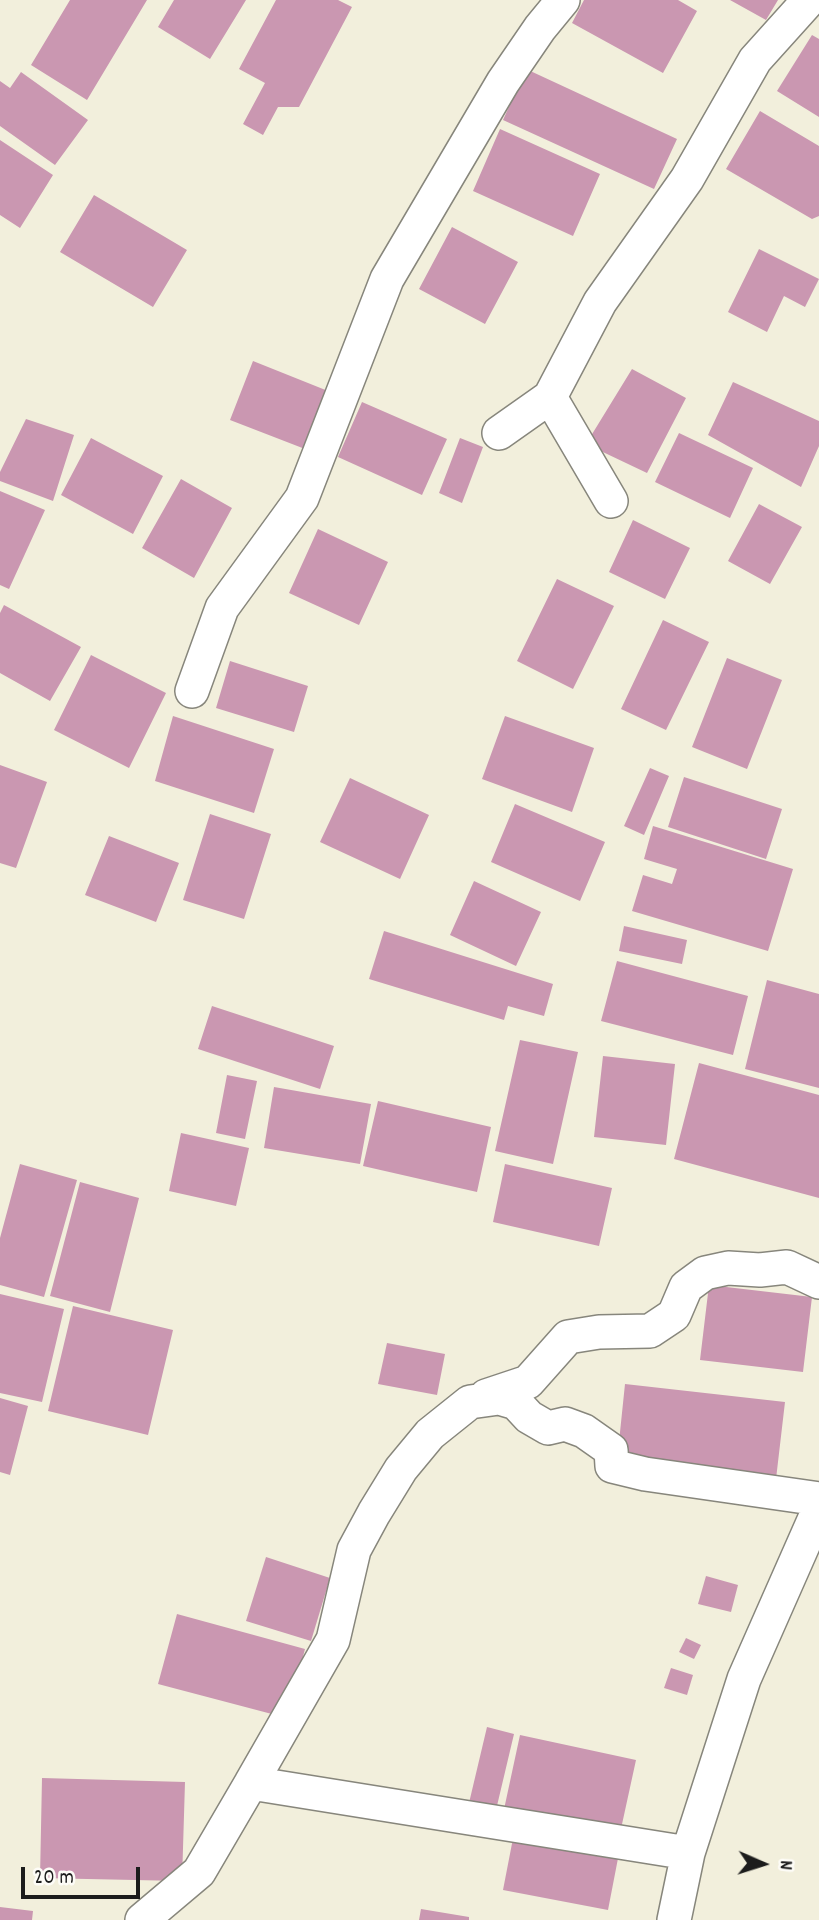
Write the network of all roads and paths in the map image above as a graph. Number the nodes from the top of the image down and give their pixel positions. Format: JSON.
{"nodes":[{"id":1,"x":563,"y":0,"type":"edge"},
{"id":2,"x":809,"y":0,"type":"edge"},
{"id":3,"x":550,"y":397,"type":"junction"},
{"id":4,"x":499,"y":433,"type":"dead end"},
{"id":5,"x":611,"y":501,"type":"dead end"},
{"id":6,"x":192,"y":691,"type":"dead end"},
{"id":7,"x":819,"y":1282,"type":"edge"},
{"id":8,"x":470,"y":1402,"type":"junction"},
{"id":9,"x":819,"y":1499,"type":"edge"},
{"id":10,"x":819,"y":1509,"type":"edge"},
{"id":11,"x":251,"y":1783,"type":"junction"},
{"id":12,"x":688,"y":1853,"type":"junction"},
{"id":13,"x":142,"y":1920,"type":"edge"},
{"id":14,"x":674,"y":1920,"type":"edge"}],
"edges":[{"from":1,"to":6,"type":"street"},
{"from":2,"to":3,"type":"street"},
{"from":3,"to":4,"type":"street"},
{"from":3,"to":5,"type":"street"},
{"from":7,"to":8,"type":"street"},
{"from":8,"to":9,"type":"street"},
{"from":8,"to":11,"type":"street"},
{"from":10,"to":12,"type":"street"},
{"from":11,"to":12,"type":"street"},
{"from":11,"to":13,"type":"street"},
{"from":12,"to":14,"type":"street"}]}
